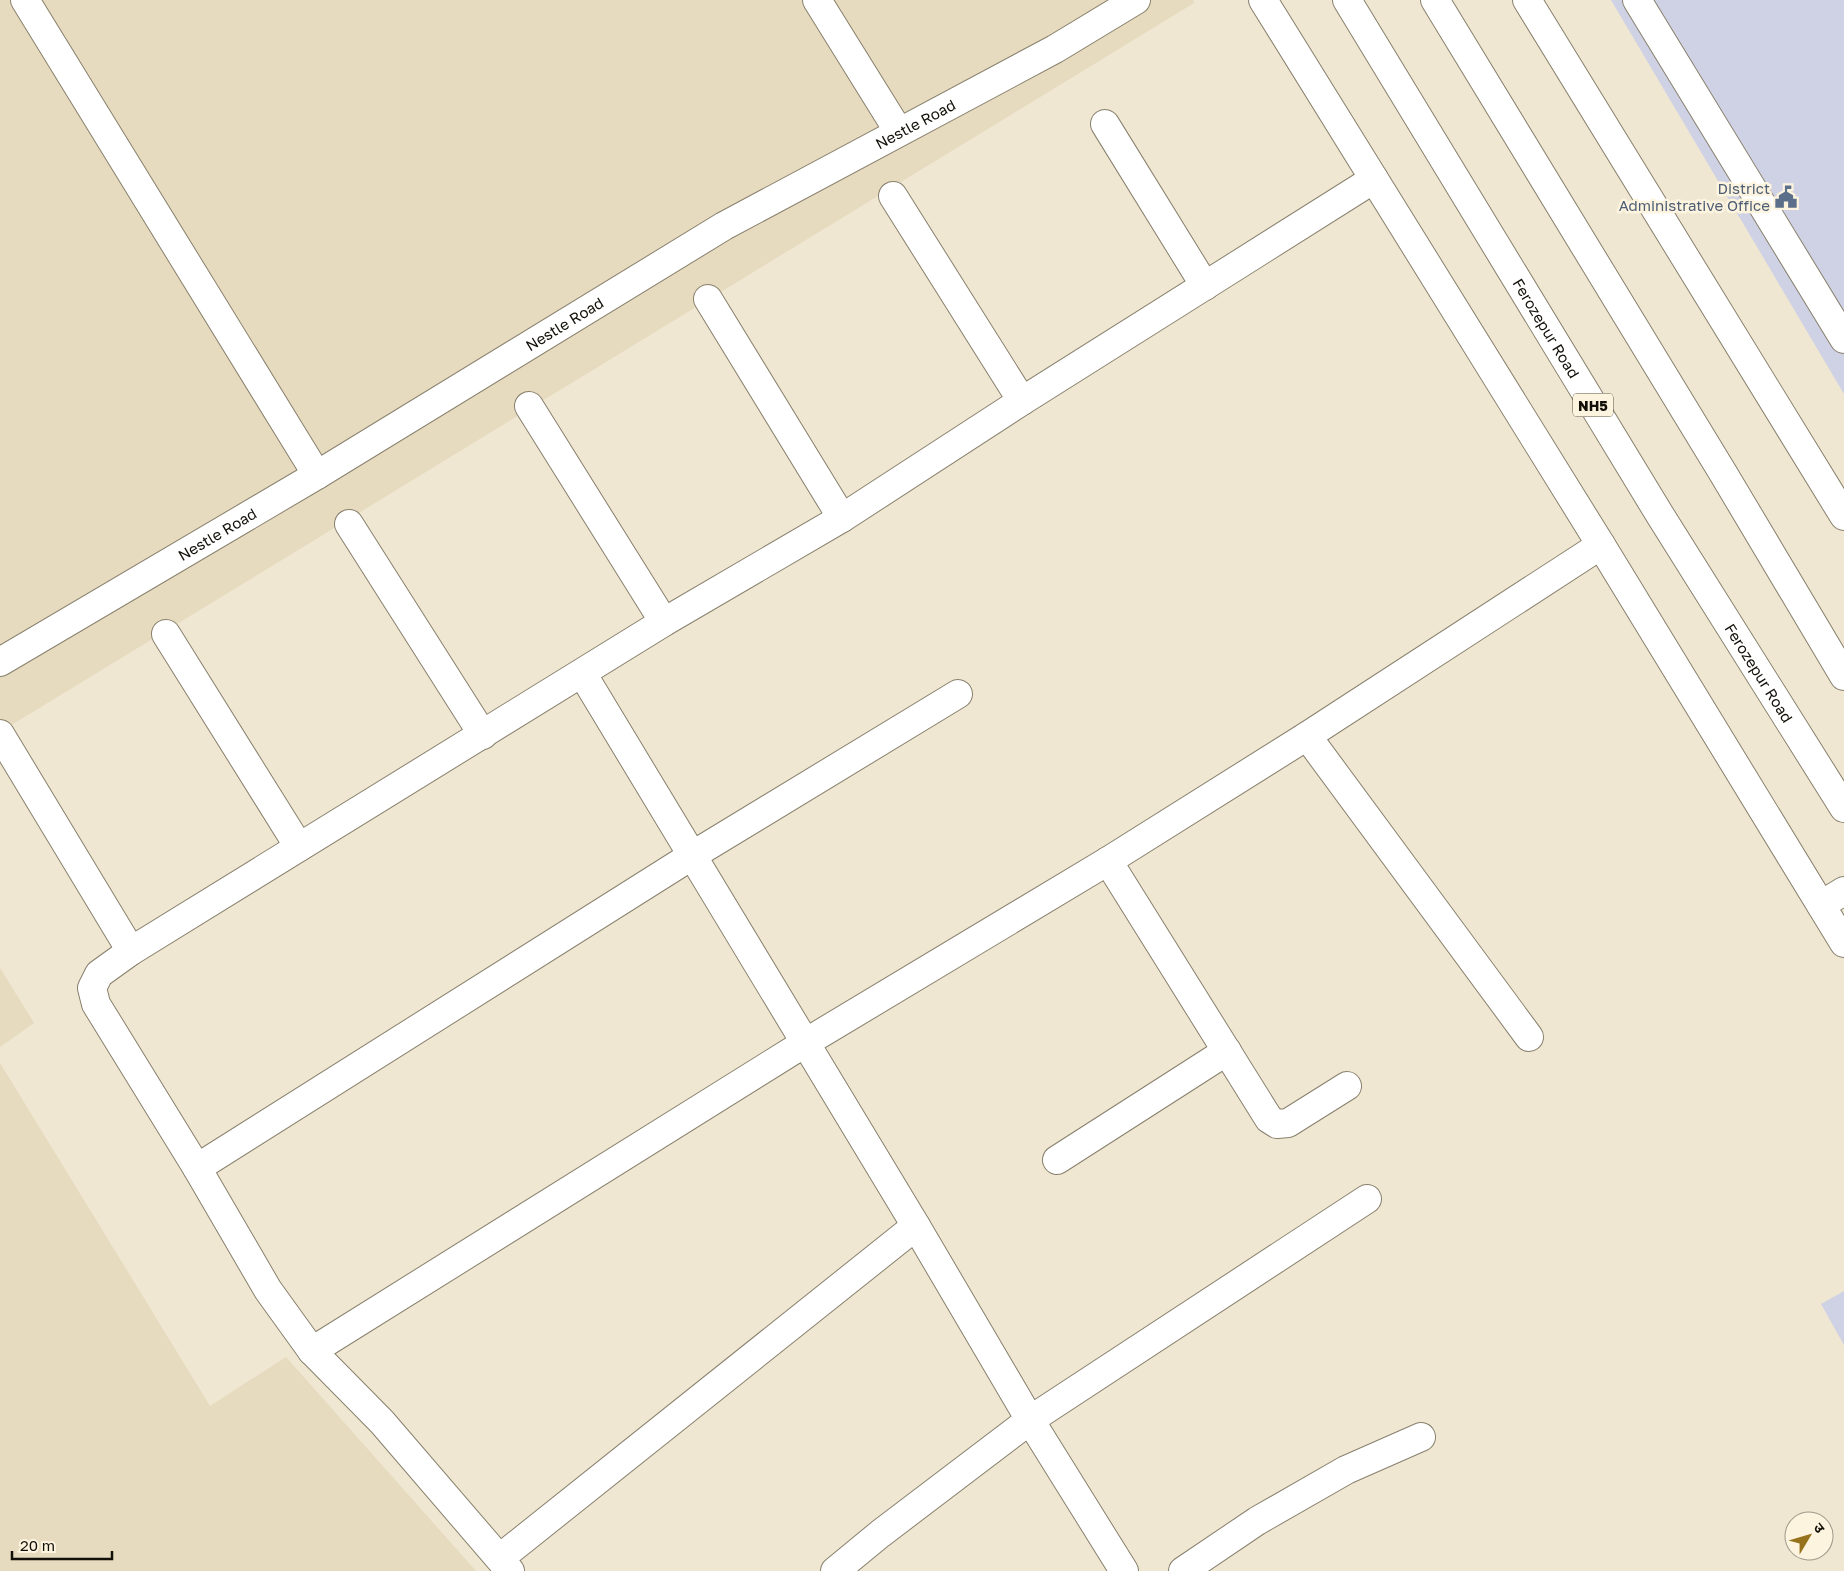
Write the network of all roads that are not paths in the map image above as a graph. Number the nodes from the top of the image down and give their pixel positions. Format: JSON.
{"nodes":[{"id":1,"x":25,"y":0,"type":"edge"},
{"id":2,"x":817,"y":0,"type":"edge"},
{"id":3,"x":1136,"y":0,"type":"edge"},
{"id":4,"x":1262,"y":0,"type":"edge"},
{"id":5,"x":1347,"y":0,"type":"edge"},
{"id":6,"x":1434,"y":0,"type":"edge"},
{"id":7,"x":1527,"y":0,"type":"edge"},
{"id":8,"x":1637,"y":0,"type":"edge"},
{"id":9,"x":1105,"y":124,"type":"dead end"},
{"id":10,"x":899,"y":132,"type":"junction"},
{"id":11,"x":1374,"y":179,"type":"junction"},
{"id":12,"x":893,"y":196,"type":"dead end"},
{"id":13,"x":1205,"y":286,"type":"junction"},
{"id":14,"x":708,"y":299,"type":"dead end"},
{"id":15,"x":1844,"y":339,"type":"edge"},
{"id":16,"x":1022,"y":401,"type":"junction"},
{"id":17,"x":529,"y":406,"type":"dead end"},
{"id":18,"x":318,"y":475,"type":"junction"},
{"id":19,"x":1844,"y":516,"type":"edge"},
{"id":20,"x":842,"y":518,"type":"junction"},
{"id":21,"x":349,"y":524,"type":"dead end"},
{"id":22,"x":1601,"y":545,"type":"junction"},
{"id":23,"x":664,"y":622,"type":"junction"},
{"id":24,"x":166,"y":634,"type":"dead end"},
{"id":25,"x":0,"y":662,"type":"edge"},
{"id":26,"x":582,"y":673,"type":"junction"},
{"id":27,"x":1844,"y":676,"type":"edge"},
{"id":28,"x":958,"y":694,"type":"dead end"},
{"id":29,"x":0,"y":734,"type":"edge"},
{"id":30,"x":483,"y":735,"type":"junction"},
{"id":31,"x":1307,"y":736,"type":"junction"},
{"id":32,"x":1844,"y":808,"type":"edge"},
{"id":33,"x":299,"y":847,"type":"junction"},
{"id":34,"x":693,"y":855,"type":"junction"},
{"id":35,"x":1108,"y":861,"type":"junction"},
{"id":36,"x":1844,"y":891,"type":"edge"},
{"id":37,"x":1821,"y":905,"type":"junction"},
{"id":38,"x":1844,"y":943,"type":"edge"},
{"id":39,"x":131,"y":951,"type":"junction"},
{"id":40,"x":1529,"y":1037,"type":"dead end"},
{"id":41,"x":805,"y":1043,"type":"junction"},
{"id":42,"x":1227,"y":1051,"type":"junction"},
{"id":43,"x":1347,"y":1086,"type":"dead end"},
{"id":44,"x":1056,"y":1160,"type":"dead end"},
{"id":45,"x":197,"y":1168,"type":"junction"},
{"id":46,"x":1367,"y":1199,"type":"dead end"},
{"id":47,"x":916,"y":1226,"type":"junction"},
{"id":48,"x":312,"y":1351,"type":"junction"},
{"id":49,"x":1030,"y":1420,"type":"junction"},
{"id":50,"x":1421,"y":1437,"type":"dead end"},
{"id":51,"x":505,"y":1564,"type":"edge"},
{"id":52,"x":1190,"y":1569,"type":"edge"},
{"id":53,"x":835,"y":1571,"type":"edge"},
{"id":54,"x":1124,"y":1571,"type":"edge"}],
"edges":[{"from":1,"to":18,"type":"main road"},
{"from":2,"to":10,"type":"main road"},
{"from":3,"to":10,"type":"main road","name":"Nestle Road"},
{"from":4,"to":11,"type":"main road"},
{"from":5,"to":32,"type":"main road","name":"Ferozepur Road","number":"NH5"},
{"from":6,"to":27,"type":"main road"},
{"from":7,"to":19,"type":"main road"},
{"from":8,"to":15,"type":"main road"},
{"from":9,"to":13,"type":"main road"},
{"from":10,"to":18,"type":"main road","name":"Nestle Road"},
{"from":11,"to":13,"type":"main road"},
{"from":11,"to":22,"type":"main road"},
{"from":12,"to":16,"type":"main road"},
{"from":13,"to":16,"type":"main road"},
{"from":14,"to":20,"type":"main road"},
{"from":16,"to":20,"type":"main road"},
{"from":17,"to":23,"type":"main road"},
{"from":18,"to":25,"type":"main road","name":"Nestle Road"},
{"from":20,"to":23,"type":"main road"},
{"from":21,"to":30,"type":"main road"},
{"from":22,"to":31,"type":"main road"},
{"from":22,"to":37,"type":"main road"},
{"from":23,"to":26,"type":"main road"},
{"from":24,"to":33,"type":"main road"},
{"from":26,"to":30,"type":"main road"},
{"from":26,"to":34,"type":"main road"},
{"from":28,"to":34,"type":"main road"},
{"from":29,"to":39,"type":"main road"},
{"from":30,"to":33,"type":"main road"},
{"from":31,"to":35,"type":"main road"},
{"from":31,"to":40,"type":"main road"},
{"from":33,"to":39,"type":"main road"},
{"from":34,"to":41,"type":"main road"},
{"from":34,"to":45,"type":"main road"},
{"from":35,"to":41,"type":"main road"},
{"from":35,"to":42,"type":"main road"},
{"from":36,"to":37,"type":"main road"},
{"from":37,"to":38,"type":"main road"},
{"from":39,"to":45,"type":"main road"},
{"from":41,"to":47,"type":"main road"},
{"from":41,"to":48,"type":"main road"},
{"from":42,"to":43,"type":"main road"},
{"from":42,"to":44,"type":"main road"},
{"from":45,"to":48,"type":"main road"},
{"from":46,"to":49,"type":"main road"},
{"from":47,"to":49,"type":"main road"},
{"from":47,"to":51,"type":"main road"},
{"from":48,"to":51,"type":"main road"},
{"from":49,"to":53,"type":"main road"},
{"from":49,"to":54,"type":"main road"},
{"from":50,"to":52,"type":"main road"}]}
